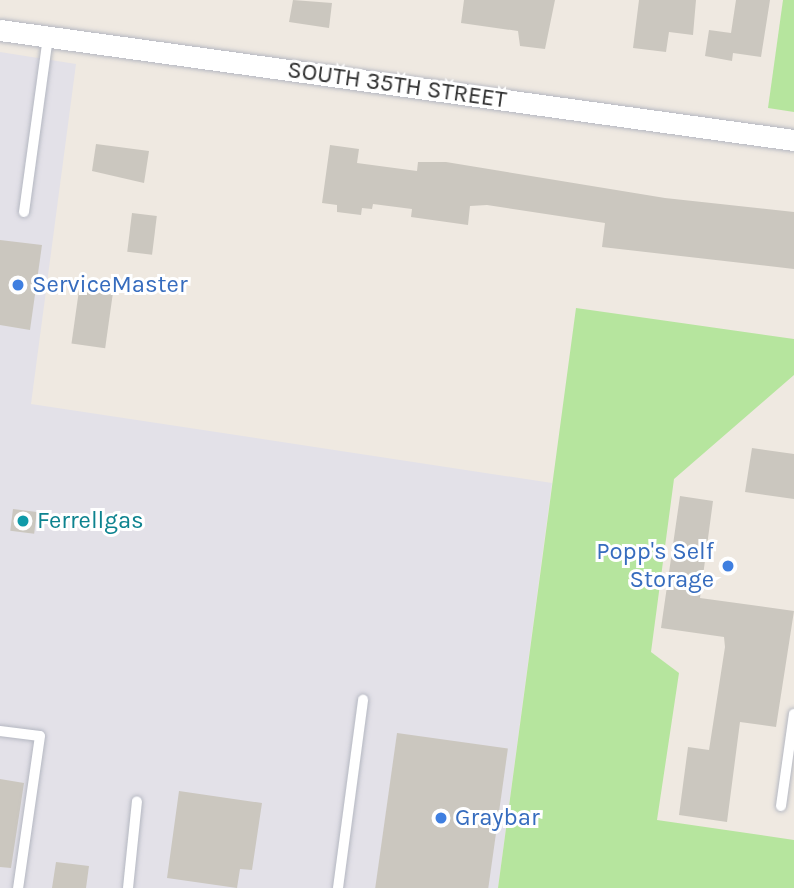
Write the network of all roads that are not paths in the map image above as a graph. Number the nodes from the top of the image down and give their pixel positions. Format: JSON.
{"nodes":[{"id":1,"x":0,"y":30,"type":"edge"},
{"id":2,"x":48,"y":37,"type":"junction"},
{"id":3,"x":794,"y":140,"type":"edge"},
{"id":4,"x":23,"y":212,"type":"dead end"},
{"id":5,"x":363,"y":700,"type":"dead end"},
{"id":6,"x":794,"y":714,"type":"edge"},
{"id":7,"x":0,"y":731,"type":"edge"},
{"id":8,"x":136,"y":801,"type":"dead end"},
{"id":9,"x":781,"y":806,"type":"dead end"},
{"id":10,"x":18,"y":888,"type":"edge"},
{"id":11,"x":128,"y":888,"type":"edge"},
{"id":12,"x":338,"y":888,"type":"edge"}],
"edges":[{"from":1,"to":2,"type":"street","name":"SOUTH 35TH STREET"},
{"from":2,"to":3,"type":"street","name":"SOUTH 35TH STREET"},
{"from":2,"to":4,"type":"lane"},
{"from":5,"to":12,"type":"lane"},
{"from":6,"to":9,"type":"lane"},
{"from":7,"to":10,"type":"lane"},
{"from":8,"to":11,"type":"lane"}]}
